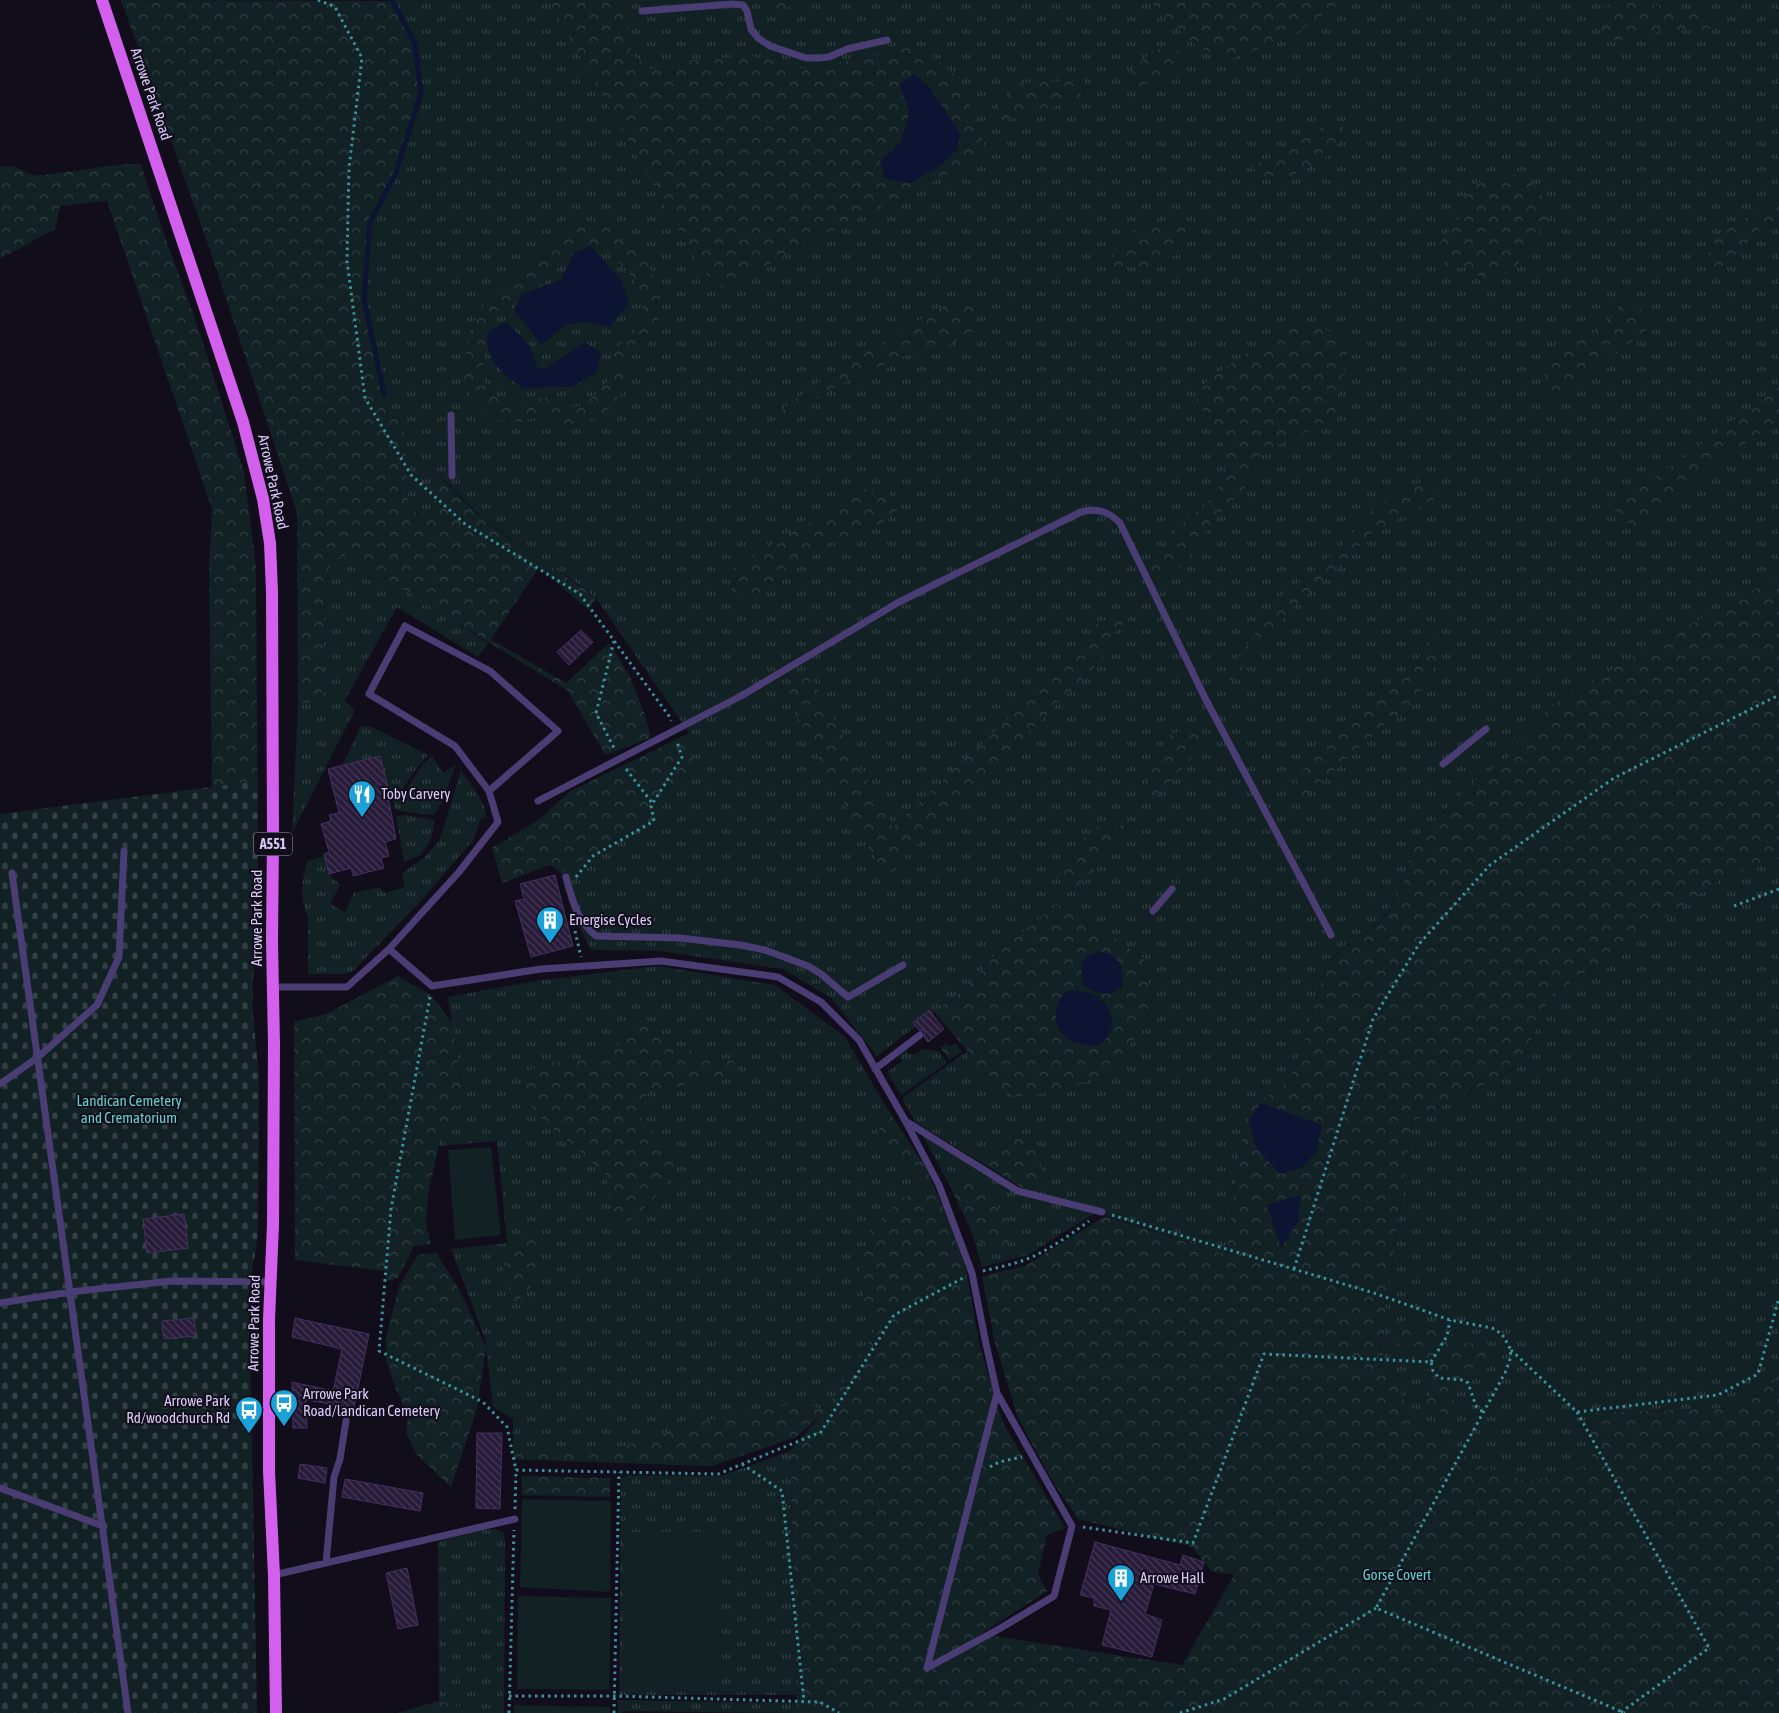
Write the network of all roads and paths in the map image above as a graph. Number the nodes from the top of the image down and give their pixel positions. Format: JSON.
{"nodes":[{"id":1,"x":102,"y":0,"type":"edge"},
{"id":2,"x":642,"y":11,"type":"dead end"},
{"id":3,"x":887,"y":40,"type":"dead end"},
{"id":4,"x":451,"y":415,"type":"dead end"},
{"id":5,"x":452,"y":476,"type":"dead end"},
{"id":6,"x":614,"y":640,"type":"dead end"},
{"id":7,"x":1779,"y":695,"type":"edge"},
{"id":8,"x":1486,"y":729,"type":"dead end"},
{"id":9,"x":620,"y":759,"type":"junction"},
{"id":10,"x":1443,"y":764,"type":"dead end"},
{"id":11,"x":490,"y":791,"type":"junction"},
{"id":12,"x":538,"y":800,"type":"dead end"},
{"id":13,"x":124,"y":851,"type":"dead end"},
{"id":14,"x":12,"y":872,"type":"dead end"},
{"id":15,"x":566,"y":877,"type":"dead end"},
{"id":16,"x":569,"y":886,"type":"junction"},
{"id":17,"x":1172,"y":889,"type":"dead end"},
{"id":18,"x":1779,"y":889,"type":"edge"},
{"id":19,"x":1734,"y":906,"type":"dead end"},
{"id":20,"x":1153,"y":911,"type":"dead end"},
{"id":21,"x":574,"y":929,"type":"dead end"},
{"id":22,"x":1331,"y":935,"type":"dead end"},
{"id":23,"x":389,"y":948,"type":"junction"},
{"id":24,"x":902,"y":965,"type":"dead end"},
{"id":25,"x":583,"y":966,"type":"junction"},
{"id":26,"x":432,"y":986,"type":"junction"},
{"id":27,"x":273,"y":987,"type":"junction"},
{"id":28,"x":920,"y":1035,"type":"dead end"},
{"id":29,"x":37,"y":1058,"type":"junction"},
{"id":30,"x":875,"y":1069,"type":"junction"},
{"id":31,"x":0,"y":1084,"type":"edge"},
{"id":32,"x":906,"y":1122,"type":"junction"},
{"id":33,"x":1102,"y":1212,"type":"junction"},
{"id":34,"x":1294,"y":1269,"type":"junction"},
{"id":35,"x":972,"y":1273,"type":"junction"},
{"id":36,"x":271,"y":1282,"type":"junction"},
{"id":37,"x":70,"y":1292,"type":"junction"},
{"id":38,"x":1779,"y":1298,"type":"edge"},
{"id":39,"x":0,"y":1303,"type":"edge"},
{"id":40,"x":1450,"y":1320,"type":"junction"},
{"id":41,"x":1511,"y":1350,"type":"junction"},
{"id":42,"x":1431,"y":1362,"type":"junction"},
{"id":43,"x":997,"y":1393,"type":"junction"},
{"id":44,"x":1483,"y":1412,"type":"junction"},
{"id":45,"x":1577,"y":1412,"type":"junction"},
{"id":46,"x":346,"y":1421,"type":"dead end"},
{"id":47,"x":1032,"y":1455,"type":"junction"},
{"id":48,"x":742,"y":1464,"type":"junction"},
{"id":49,"x":516,"y":1470,"type":"junction"},
{"id":50,"x":619,"y":1472,"type":"junction"},
{"id":51,"x":976,"y":1476,"type":"junction"},
{"id":52,"x":0,"y":1488,"type":"edge"},
{"id":53,"x":515,"y":1519,"type":"junction"},
{"id":54,"x":104,"y":1526,"type":"junction"},
{"id":55,"x":1072,"y":1526,"type":"junction"},
{"id":56,"x":326,"y":1563,"type":"junction"},
{"id":57,"x":274,"y":1575,"type":"junction"},
{"id":58,"x":1376,"y":1608,"type":"junction"},
{"id":59,"x":509,"y":1696,"type":"junction"},
{"id":60,"x":614,"y":1696,"type":"junction"},
{"id":61,"x":804,"y":1701,"type":"junction"},
{"id":62,"x":128,"y":1713,"type":"edge"},
{"id":63,"x":276,"y":1713,"type":"edge"},
{"id":64,"x":509,"y":1713,"type":"edge"},
{"id":65,"x":614,"y":1713,"type":"edge"},
{"id":66,"x":838,"y":1713,"type":"edge"},
{"id":67,"x":1180,"y":1713,"type":"edge"},
{"id":68,"x":1622,"y":1713,"type":"edge"}],
"edges":[{"from":1,"to":27,"type":"main road","name":"Arrowe Park Road","number":"A551"},
{"from":2,"to":3,"type":"lane"},
{"from":4,"to":5,"type":"lane"},
{"from":6,"to":9,"type":"path"},
{"from":7,"to":34,"type":"path"},
{"from":8,"to":10,"type":"lane"},
{"from":9,"to":12,"type":"lane"},
{"from":9,"to":16,"type":"path"},
{"from":9,"to":22,"type":"lane"},
{"from":11,"to":11,"type":"lane"},
{"from":11,"to":23,"type":"lane"},
{"from":13,"to":29,"type":"lane"},
{"from":14,"to":29,"type":"lane"},
{"from":15,"to":16,"type":"lane"},
{"from":16,"to":24,"type":"lane"},
{"from":17,"to":20,"type":"lane"},
{"from":18,"to":19,"type":"path"},
{"from":21,"to":25,"type":"path"},
{"from":23,"to":26,"type":"lane"},
{"from":23,"to":27,"type":"lane"},
{"from":25,"to":26,"type":"lane"},
{"from":25,"to":30,"type":"lane"},
{"from":26,"to":49,"type":"path"},
{"from":27,"to":36,"type":"main road","name":"Arrowe Park Road","number":"A551"},
{"from":28,"to":30,"type":"lane"},
{"from":29,"to":31,"type":"lane"},
{"from":29,"to":37,"type":"lane"},
{"from":30,"to":32,"type":"lane"},
{"from":32,"to":33,"type":"lane"},
{"from":32,"to":35,"type":"lane"},
{"from":33,"to":34,"type":"path"},
{"from":33,"to":35,"type":"path"},
{"from":34,"to":40,"type":"path"},
{"from":35,"to":43,"type":"lane"},
{"from":35,"to":48,"type":"path"},
{"from":36,"to":37,"type":"lane"},
{"from":36,"to":57,"type":"main road","name":"Arrowe Park Road","number":"A551"},
{"from":37,"to":39,"type":"lane"},
{"from":37,"to":54,"type":"lane"},
{"from":38,"to":45,"type":"path"},
{"from":40,"to":41,"type":"path"},
{"from":40,"to":42,"type":"path"},
{"from":41,"to":44,"type":"path"},
{"from":41,"to":45,"type":"path"},
{"from":42,"to":44,"type":"path"},
{"from":42,"to":55,"type":"path"},
{"from":43,"to":47,"type":"lane"},
{"from":43,"to":51,"type":"lane"},
{"from":44,"to":58,"type":"path"},
{"from":45,"to":68,"type":"path"},
{"from":46,"to":56,"type":"lane"},
{"from":47,"to":51,"type":"path"},
{"from":47,"to":55,"type":"lane"},
{"from":48,"to":50,"type":"path"},
{"from":48,"to":61,"type":"path"},
{"from":49,"to":50,"type":"path"},
{"from":49,"to":53,"type":"path"},
{"from":50,"to":60,"type":"path"},
{"from":51,"to":55,"type":"lane"},
{"from":52,"to":54,"type":"lane"},
{"from":53,"to":56,"type":"lane"},
{"from":53,"to":59,"type":"path"},
{"from":54,"to":62,"type":"lane"},
{"from":56,"to":57,"type":"lane"},
{"from":57,"to":63,"type":"main road","name":"Arrowe Park Road","number":"A551"},
{"from":58,"to":67,"type":"path"},
{"from":58,"to":68,"type":"path"},
{"from":59,"to":60,"type":"path"},
{"from":59,"to":64,"type":"path"},
{"from":60,"to":61,"type":"path"},
{"from":60,"to":65,"type":"path"},
{"from":61,"to":66,"type":"path"}]}
